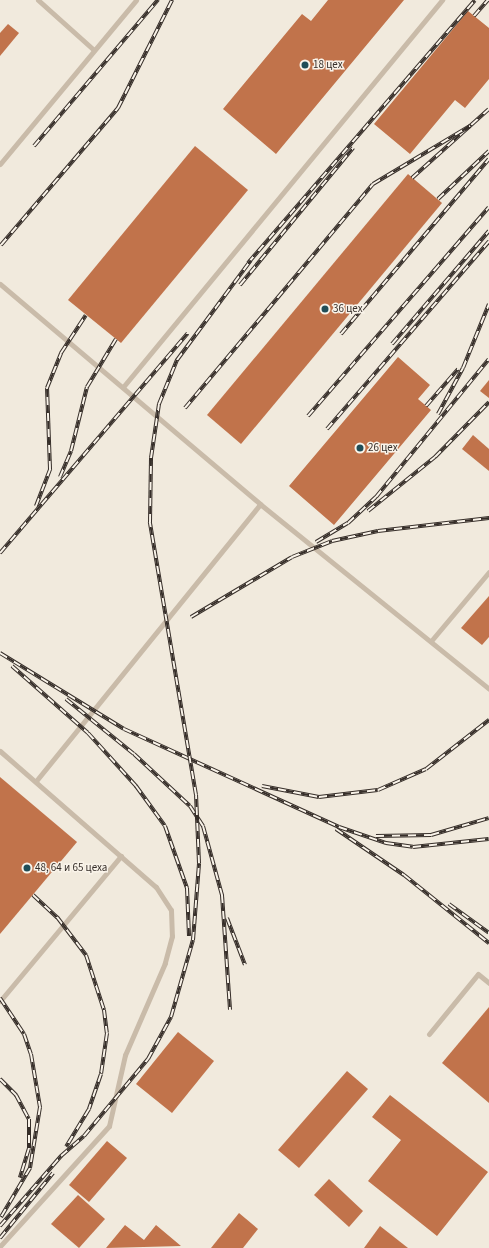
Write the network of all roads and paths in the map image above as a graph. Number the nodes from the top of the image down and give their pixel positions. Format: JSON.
{"nodes":[{"id":1,"x":38,"y":0,"type":"edge"},
{"id":2,"x":136,"y":0,"type":"edge"},
{"id":3,"x":442,"y":0,"type":"edge"},
{"id":4,"x":94,"y":50,"type":"junction"},
{"id":5,"x":0,"y":164,"type":"edge"},
{"id":6,"x":0,"y":284,"type":"edge"},
{"id":7,"x":123,"y":387,"type":"junction"},
{"id":8,"x":260,"y":504,"type":"junction"},
{"id":9,"x":489,"y":572,"type":"edge"},
{"id":10,"x":430,"y":641,"type":"junction"},
{"id":11,"x":489,"y":688,"type":"edge"},
{"id":12,"x":0,"y":751,"type":"edge"},
{"id":13,"x":36,"y":781,"type":"junction"},
{"id":14,"x":121,"y":856,"type":"junction"},
{"id":15,"x":489,"y":983,"type":"edge"},
{"id":16,"x":0,"y":1001,"type":"edge"},
{"id":17,"x":429,"y":1034,"type":"dead end"},
{"id":18,"x":0,"y":1246,"type":"edge"}],
"edges":[{"from":1,"to":4,"type":"lane"},
{"from":2,"to":4,"type":"lane"},
{"from":3,"to":7,"type":"lane"},
{"from":4,"to":5,"type":"lane"},
{"from":6,"to":7,"type":"lane"},
{"from":7,"to":8,"type":"lane"},
{"from":8,"to":10,"type":"lane"},
{"from":8,"to":13,"type":"lane"},
{"from":9,"to":10,"type":"lane"},
{"from":10,"to":11,"type":"lane"},
{"from":12,"to":13,"type":"lane"},
{"from":13,"to":14,"type":"lane"},
{"from":14,"to":16,"type":"lane"},
{"from":14,"to":18,"type":"lane"},
{"from":15,"to":17,"type":"lane"}]}
